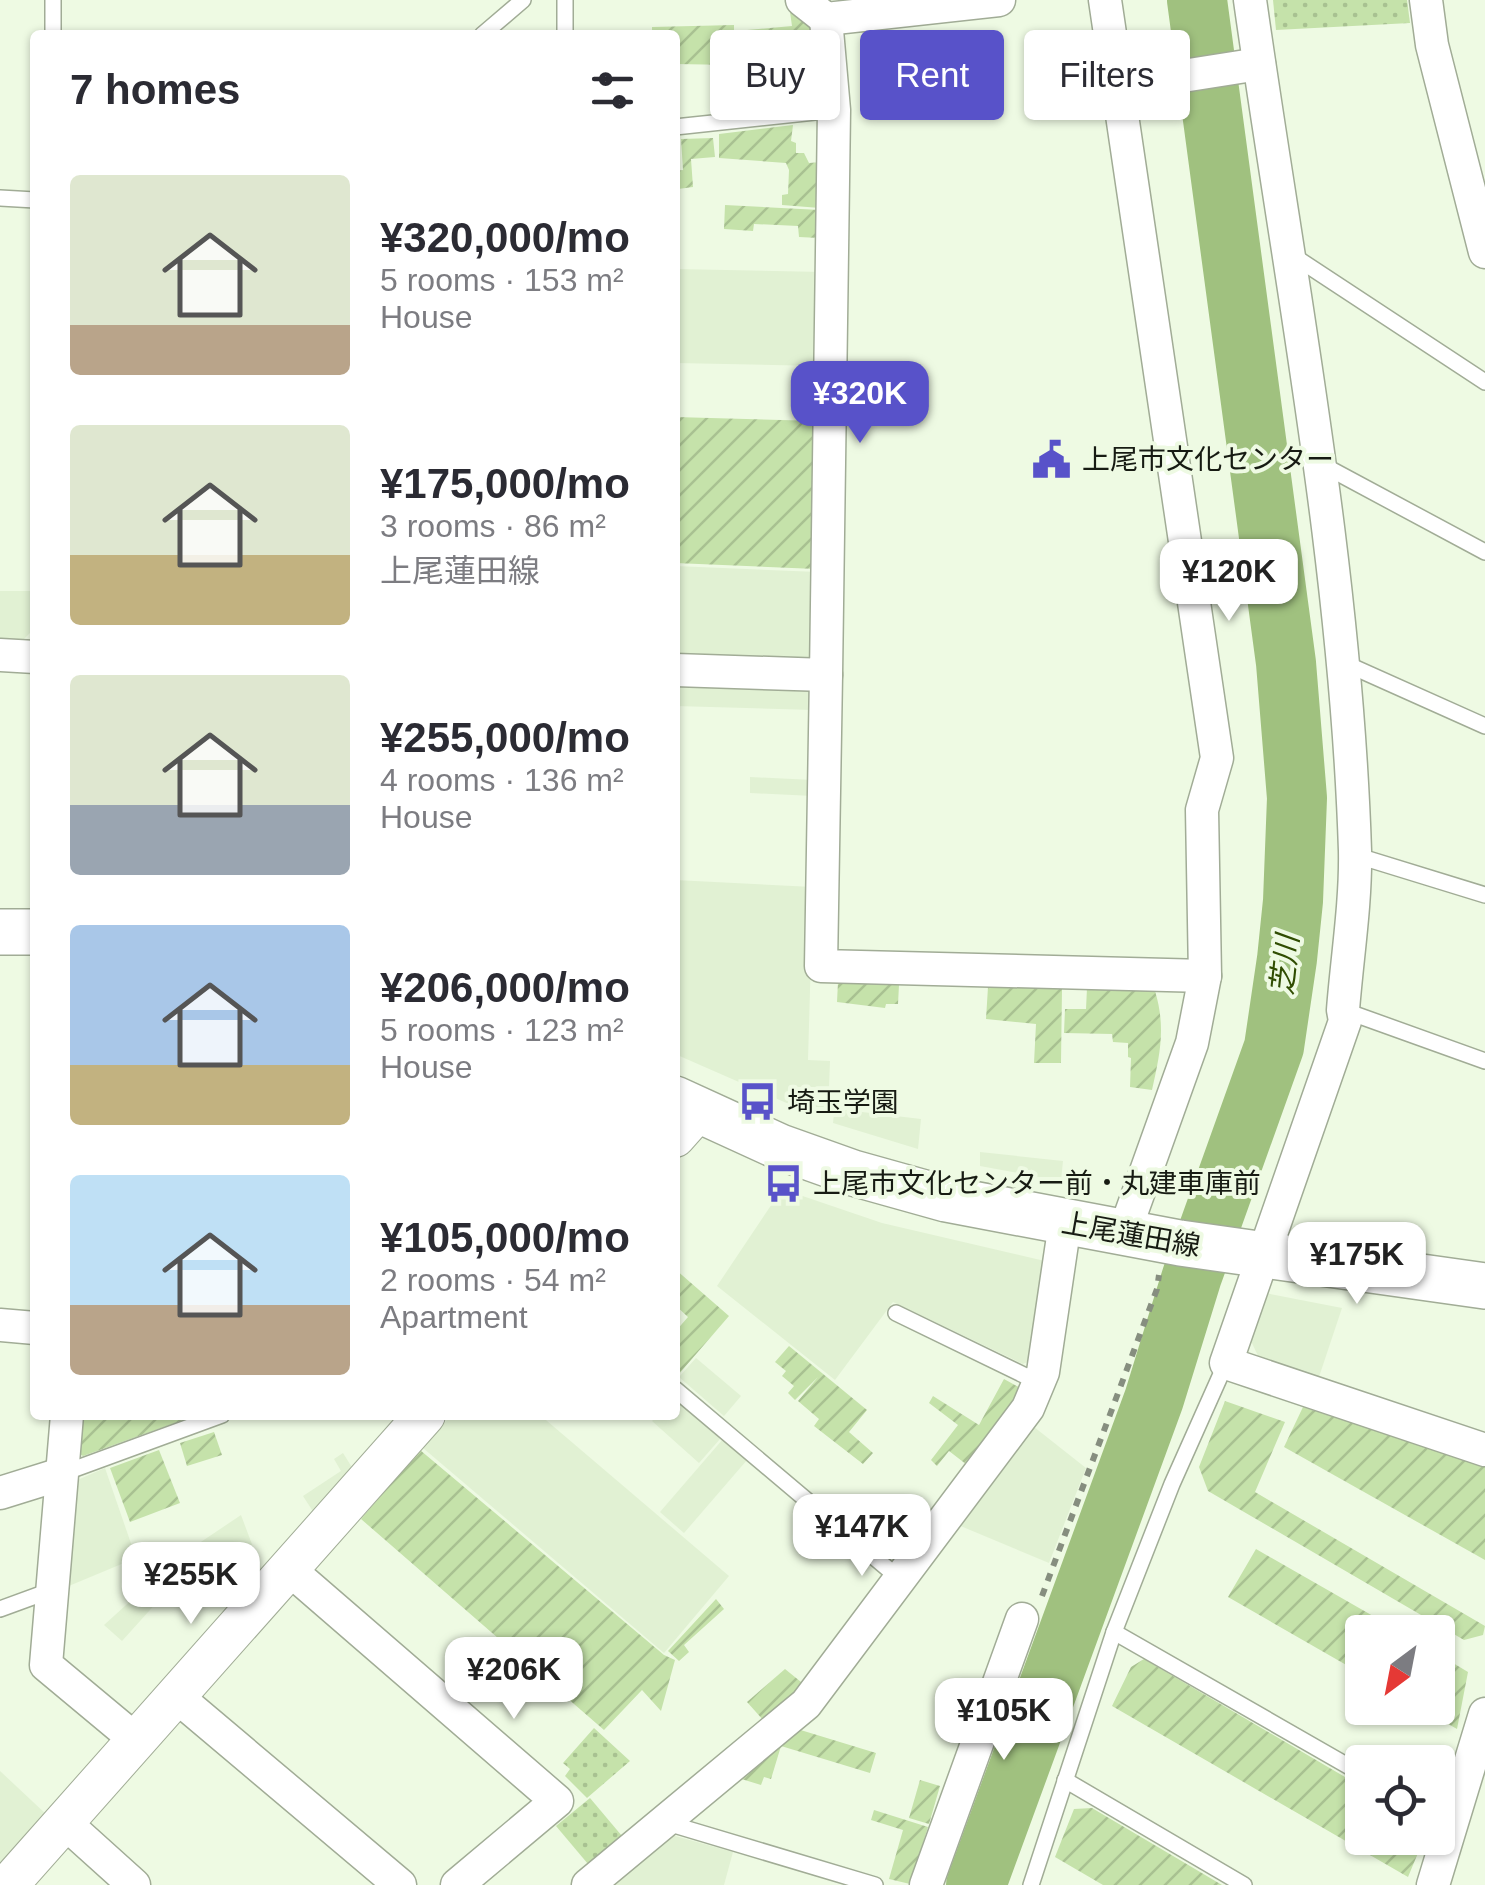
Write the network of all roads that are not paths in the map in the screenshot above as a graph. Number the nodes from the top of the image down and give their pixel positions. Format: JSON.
{"nodes":[{"id":1,"x":54,"y":0,"type":"edge"},
{"id":2,"x":523,"y":0,"type":"edge"},
{"id":3,"x":566,"y":0,"type":"edge"},
{"id":4,"x":998,"y":0,"type":"edge"},
{"id":5,"x":1105,"y":0,"type":"edge"},
{"id":6,"x":1250,"y":0,"type":"edge"},
{"id":7,"x":1426,"y":0,"type":"edge"},
{"id":8,"x":814,"y":9,"type":"edge"},
{"id":9,"x":52,"y":30,"type":"edge"},
{"id":10,"x":488,"y":30,"type":"edge"},
{"id":11,"x":566,"y":30,"type":"edge"},
{"id":12,"x":1114,"y":30,"type":"edge"},
{"id":13,"x":1259,"y":64,"type":"junction"},
{"id":14,"x":1190,"y":75,"type":"edge"},
{"id":15,"x":740,"y":120,"type":"edge"},
{"id":16,"x":834,"y":120,"type":"edge"},
{"id":17,"x":1136,"y":120,"type":"edge"},
{"id":18,"x":680,"y":126,"type":"edge"},
{"id":19,"x":0,"y":198,"type":"edge"},
{"id":20,"x":30,"y":200,"type":"edge"},
{"id":21,"x":1480,"y":206,"type":"edge"},
{"id":22,"x":1288,"y":252,"type":"junction"},
{"id":23,"x":1485,"y":252,"type":"edge"},
{"id":24,"x":1485,"y":382,"type":"edge"},
{"id":25,"x":1319,"y":462,"type":"junction"},
{"id":26,"x":1485,"y":552,"type":"edge"},
{"id":27,"x":0,"y":656,"type":"edge"},
{"id":28,"x":30,"y":657,"type":"edge"},
{"id":29,"x":1342,"y":662,"type":"junction"},
{"id":30,"x":680,"y":670,"type":"edge"},
{"id":31,"x":826,"y":675,"type":"junction"},
{"id":32,"x":1485,"y":726,"type":"edge"},
{"id":33,"x":1355,"y":855,"type":"junction"},
{"id":34,"x":1485,"y":895,"type":"edge"},
{"id":35,"x":0,"y":932,"type":"edge"},
{"id":36,"x":30,"y":932,"type":"edge"},
{"id":37,"x":1205,"y":976,"type":"junction"},
{"id":38,"x":1342,"y":1010,"type":"junction"},
{"id":39,"x":1485,"y":1061,"type":"edge"},
{"id":40,"x":683,"y":1115,"type":"edge"},
{"id":41,"x":1065,"y":1223,"type":"junction"},
{"id":42,"x":1124,"y":1233,"type":"junction"},
{"id":43,"x":1253,"y":1254,"type":"junction"},
{"id":44,"x":1485,"y":1286,"type":"edge"},
{"id":45,"x":896,"y":1313,"type":"dead end"},
{"id":46,"x":0,"y":1325,"type":"edge"},
{"id":47,"x":30,"y":1328,"type":"edge"},
{"id":48,"x":1226,"y":1363,"type":"junction"},
{"id":49,"x":1038,"y":1382,"type":"junction"},
{"id":50,"x":680,"y":1393,"type":"edge"},
{"id":51,"x":67,"y":1420,"type":"edge"},
{"id":52,"x":208,"y":1420,"type":"edge"},
{"id":53,"x":422,"y":1420,"type":"edge"},
{"id":54,"x":1485,"y":1450,"type":"edge"},
{"id":55,"x":62,"y":1474,"type":"junction"},
{"id":56,"x":0,"y":1493,"type":"edge"},
{"id":57,"x":290,"y":1570,"type":"junction"},
{"id":58,"x":900,"y":1579,"type":"junction"},
{"id":59,"x":52,"y":1590,"type":"junction"},
{"id":60,"x":0,"y":1609,"type":"edge"},
{"id":61,"x":1022,"y":1619,"type":"road end"},
{"id":62,"x":1114,"y":1632,"type":"junction"},
{"id":63,"x":176,"y":1696,"type":"junction"},
{"id":64,"x":1485,"y":1714,"type":"edge"},
{"id":65,"x":136,"y":1740,"type":"junction"},
{"id":66,"x":1345,"y":1764,"type":"edge"},
{"id":67,"x":1065,"y":1780,"type":"junction"},
{"id":68,"x":1455,"y":1796,"type":"edge"},
{"id":69,"x":63,"y":1821,"type":"junction"},
{"id":70,"x":664,"y":1822,"type":"junction"},
{"id":71,"x":1439,"y":1855,"type":"edge"},
{"id":72,"x":8,"y":1885,"type":"edge"},
{"id":73,"x":134,"y":1885,"type":"edge"},
{"id":74,"x":400,"y":1885,"type":"edge"},
{"id":75,"x":457,"y":1885,"type":"edge"},
{"id":76,"x":588,"y":1885,"type":"edge"},
{"id":77,"x":875,"y":1885,"type":"edge"},
{"id":78,"x":926,"y":1885,"type":"edge"},
{"id":79,"x":1031,"y":1885,"type":"edge"},
{"id":80,"x":1244,"y":1885,"type":"edge"},
{"id":81,"x":1433,"y":1885,"type":"edge"}],
"edges":[{"from":1,"to":9,"type":"lane"},
{"from":2,"to":10,"type":"lane"},
{"from":3,"to":11,"type":"lane"},
{"from":4,"to":8,"type":"street"},
{"from":5,"to":12,"type":"street"},
{"from":6,"to":13,"type":"street"},
{"from":7,"to":21,"type":"street"},
{"from":13,"to":14,"type":"street"},
{"from":13,"to":22,"type":"street"},
{"from":15,"to":18,"type":"lane"},
{"from":16,"to":31,"type":"street"},
{"from":17,"to":37,"type":"street"},
{"from":19,"to":20,"type":"lane"},
{"from":21,"to":23,"type":"street"},
{"from":22,"to":24,"type":"lane"},
{"from":22,"to":25,"type":"street"},
{"from":25,"to":26,"type":"lane"},
{"from":25,"to":29,"type":"street"},
{"from":27,"to":28,"type":"street"},
{"from":29,"to":32,"type":"lane"},
{"from":29,"to":33,"type":"street"},
{"from":30,"to":31,"type":"street"},
{"from":31,"to":37,"type":"street"},
{"from":33,"to":34,"type":"lane"},
{"from":33,"to":38,"type":"street"},
{"from":35,"to":36,"type":"main road"},
{"from":37,"to":42,"type":"street"},
{"from":38,"to":39,"type":"lane"},
{"from":38,"to":43,"type":"street"},
{"from":40,"to":41,"type":"main road","name":"上尾蓮田線"},
{"from":41,"to":42,"type":"main road","name":"上尾蓮田線"},
{"from":41,"to":49,"type":"street"},
{"from":42,"to":43,"type":"main road","name":"上尾蓮田線"},
{"from":43,"to":44,"type":"main road","name":"上尾蓮田線"},
{"from":43,"to":48,"type":"street"},
{"from":45,"to":49,"type":"lane"},
{"from":46,"to":47,"type":"street"},
{"from":48,"to":54,"type":"street"},
{"from":48,"to":62,"type":"lane"},
{"from":49,"to":58,"type":"street"},
{"from":50,"to":58,"type":"lane"},
{"from":51,"to":55,"type":"street"},
{"from":52,"to":55,"type":"lane"},
{"from":53,"to":57,"type":"street"},
{"from":55,"to":56,"type":"street"},
{"from":55,"to":59,"type":"street"},
{"from":57,"to":63,"type":"street"},
{"from":57,"to":75,"type":"street"},
{"from":58,"to":70,"type":"street"},
{"from":59,"to":60,"type":"lane"},
{"from":59,"to":65,"type":"street"},
{"from":61,"to":78,"type":"street"},
{"from":62,"to":66,"type":"lane"},
{"from":62,"to":67,"type":"lane"},
{"from":63,"to":65,"type":"street"},
{"from":63,"to":74,"type":"street"},
{"from":64,"to":68,"type":"street"},
{"from":65,"to":69,"type":"street"},
{"from":67,"to":79,"type":"lane"},
{"from":67,"to":80,"type":"lane"},
{"from":69,"to":72,"type":"street"},
{"from":69,"to":73,"type":"street"},
{"from":70,"to":76,"type":"street"},
{"from":70,"to":77,"type":"lane"},
{"from":71,"to":81,"type":"street"}]}
